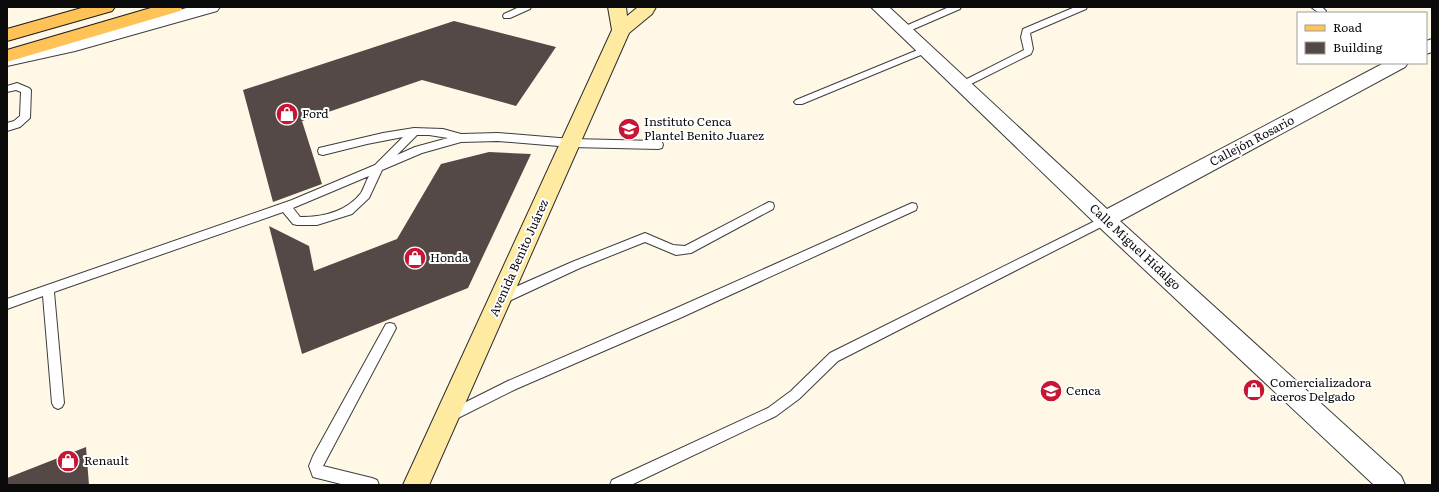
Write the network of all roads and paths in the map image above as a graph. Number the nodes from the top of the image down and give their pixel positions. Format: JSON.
{"nodes":[{"id":1,"x":99,"y":7,"type":"edge"},
{"id":2,"x":106,"y":7,"type":"edge"},
{"id":3,"x":174,"y":7,"type":"edge"},
{"id":4,"x":211,"y":7,"type":"edge"},
{"id":5,"x":527,"y":7,"type":"edge"},
{"id":6,"x":617,"y":7,"type":"edge"},
{"id":7,"x":647,"y":7,"type":"edge"},
{"id":8,"x":879,"y":7,"type":"edge"},
{"id":9,"x":957,"y":7,"type":"edge"},
{"id":10,"x":1083,"y":7,"type":"edge"},
{"id":11,"x":80,"y":14,"type":"junction"},
{"id":12,"x":507,"y":16,"type":"dead end"},
{"id":13,"x":621,"y":30,"type":"junction"},
{"id":14,"x":904,"y":30,"type":"junction"},
{"id":15,"x":7,"y":35,"type":"edge"},
{"id":16,"x":925,"y":50,"type":"junction"},
{"id":17,"x":7,"y":56,"type":"edge"},
{"id":18,"x":7,"y":60,"type":"edge"},
{"id":19,"x":1397,"y":64,"type":"edge"},
{"id":20,"x":962,"y":85,"type":"junction"},
{"id":21,"x":7,"y":89,"type":"edge"},
{"id":22,"x":799,"y":102,"type":"dead end"},
{"id":23,"x":7,"y":127,"type":"edge"},
{"id":24,"x":414,"y":132,"type":"junction"},
{"id":25,"x":461,"y":138,"type":"junction"},
{"id":26,"x":571,"y":143,"type":"junction"},
{"id":27,"x":658,"y":145,"type":"dead end"},
{"id":28,"x":323,"y":151,"type":"dead end"},
{"id":29,"x":378,"y":168,"type":"junction"},
{"id":30,"x":769,"y":206,"type":"dead end"},
{"id":31,"x":284,"y":207,"type":"junction"},
{"id":32,"x":912,"y":207,"type":"dead end"},
{"id":33,"x":1105,"y":220,"type":"junction"},
{"id":34,"x":48,"y":290,"type":"junction"},
{"id":35,"x":500,"y":299,"type":"junction"},
{"id":36,"x":7,"y":304,"type":"edge"},
{"id":37,"x":390,"y":328,"type":"dead end"},
{"id":38,"x":58,"y":403,"type":"dead end"},
{"id":39,"x":447,"y":417,"type":"junction"},
{"id":40,"x":372,"y":485,"type":"edge"},
{"id":41,"x":416,"y":485,"type":"edge"},
{"id":42,"x":617,"y":485,"type":"edge"},
{"id":43,"x":1392,"y":485,"type":"edge"}],
"edges":[{"from":1,"to":11,"type":"street"},
{"from":2,"to":11,"type":"main road"},
{"from":3,"to":17,"type":"main road"},
{"from":4,"to":18,"type":"street"},
{"from":5,"to":12,"type":"lane"},
{"from":6,"to":13,"type":"main road"},
{"from":7,"to":13,"type":"main road","name":"Avenida Benito Juárez"},
{"from":8,"to":14,"type":"street","name":"Calle Miguel Hidalgo"},
{"from":9,"to":14,"type":"lane"},
{"from":10,"to":20,"type":"lane"},
{"from":11,"to":15,"type":"main road"},
{"from":13,"to":26,"type":"main road","name":"Avenida Benito Juárez"},
{"from":14,"to":16,"type":"street","name":"Calle Miguel Hidalgo"},
{"from":16,"to":20,"type":"street","name":"Calle Miguel Hidalgo"},
{"from":16,"to":22,"type":"lane"},
{"from":19,"to":33,"type":"street","name":"Callejón Rosario"},
{"from":20,"to":33,"type":"street","name":"Calle Miguel Hidalgo"},
{"from":21,"to":23,"type":"lane"},
{"from":24,"to":25,"type":"lane"},
{"from":24,"to":28,"type":"lane"},
{"from":24,"to":29,"type":"lane"},
{"from":25,"to":26,"type":"lane"},
{"from":25,"to":29,"type":"lane"},
{"from":26,"to":27,"type":"lane"},
{"from":26,"to":35,"type":"main road","name":"Avenida Benito Juárez"},
{"from":29,"to":31,"type":"lane"},
{"from":29,"to":31,"type":"lane"},
{"from":30,"to":35,"type":"lane"},
{"from":31,"to":34,"type":"lane"},
{"from":32,"to":39,"type":"lane"},
{"from":33,"to":42,"type":"lane"},
{"from":33,"to":43,"type":"street","name":"Calle Miguel Hidalgo"},
{"from":34,"to":36,"type":"lane"},
{"from":34,"to":38,"type":"lane"},
{"from":35,"to":39,"type":"main road","name":"Avenida Benito Juárez"},
{"from":37,"to":40,"type":"lane"},
{"from":39,"to":41,"type":"main road","name":"Avenida Benito Juárez"}]}
